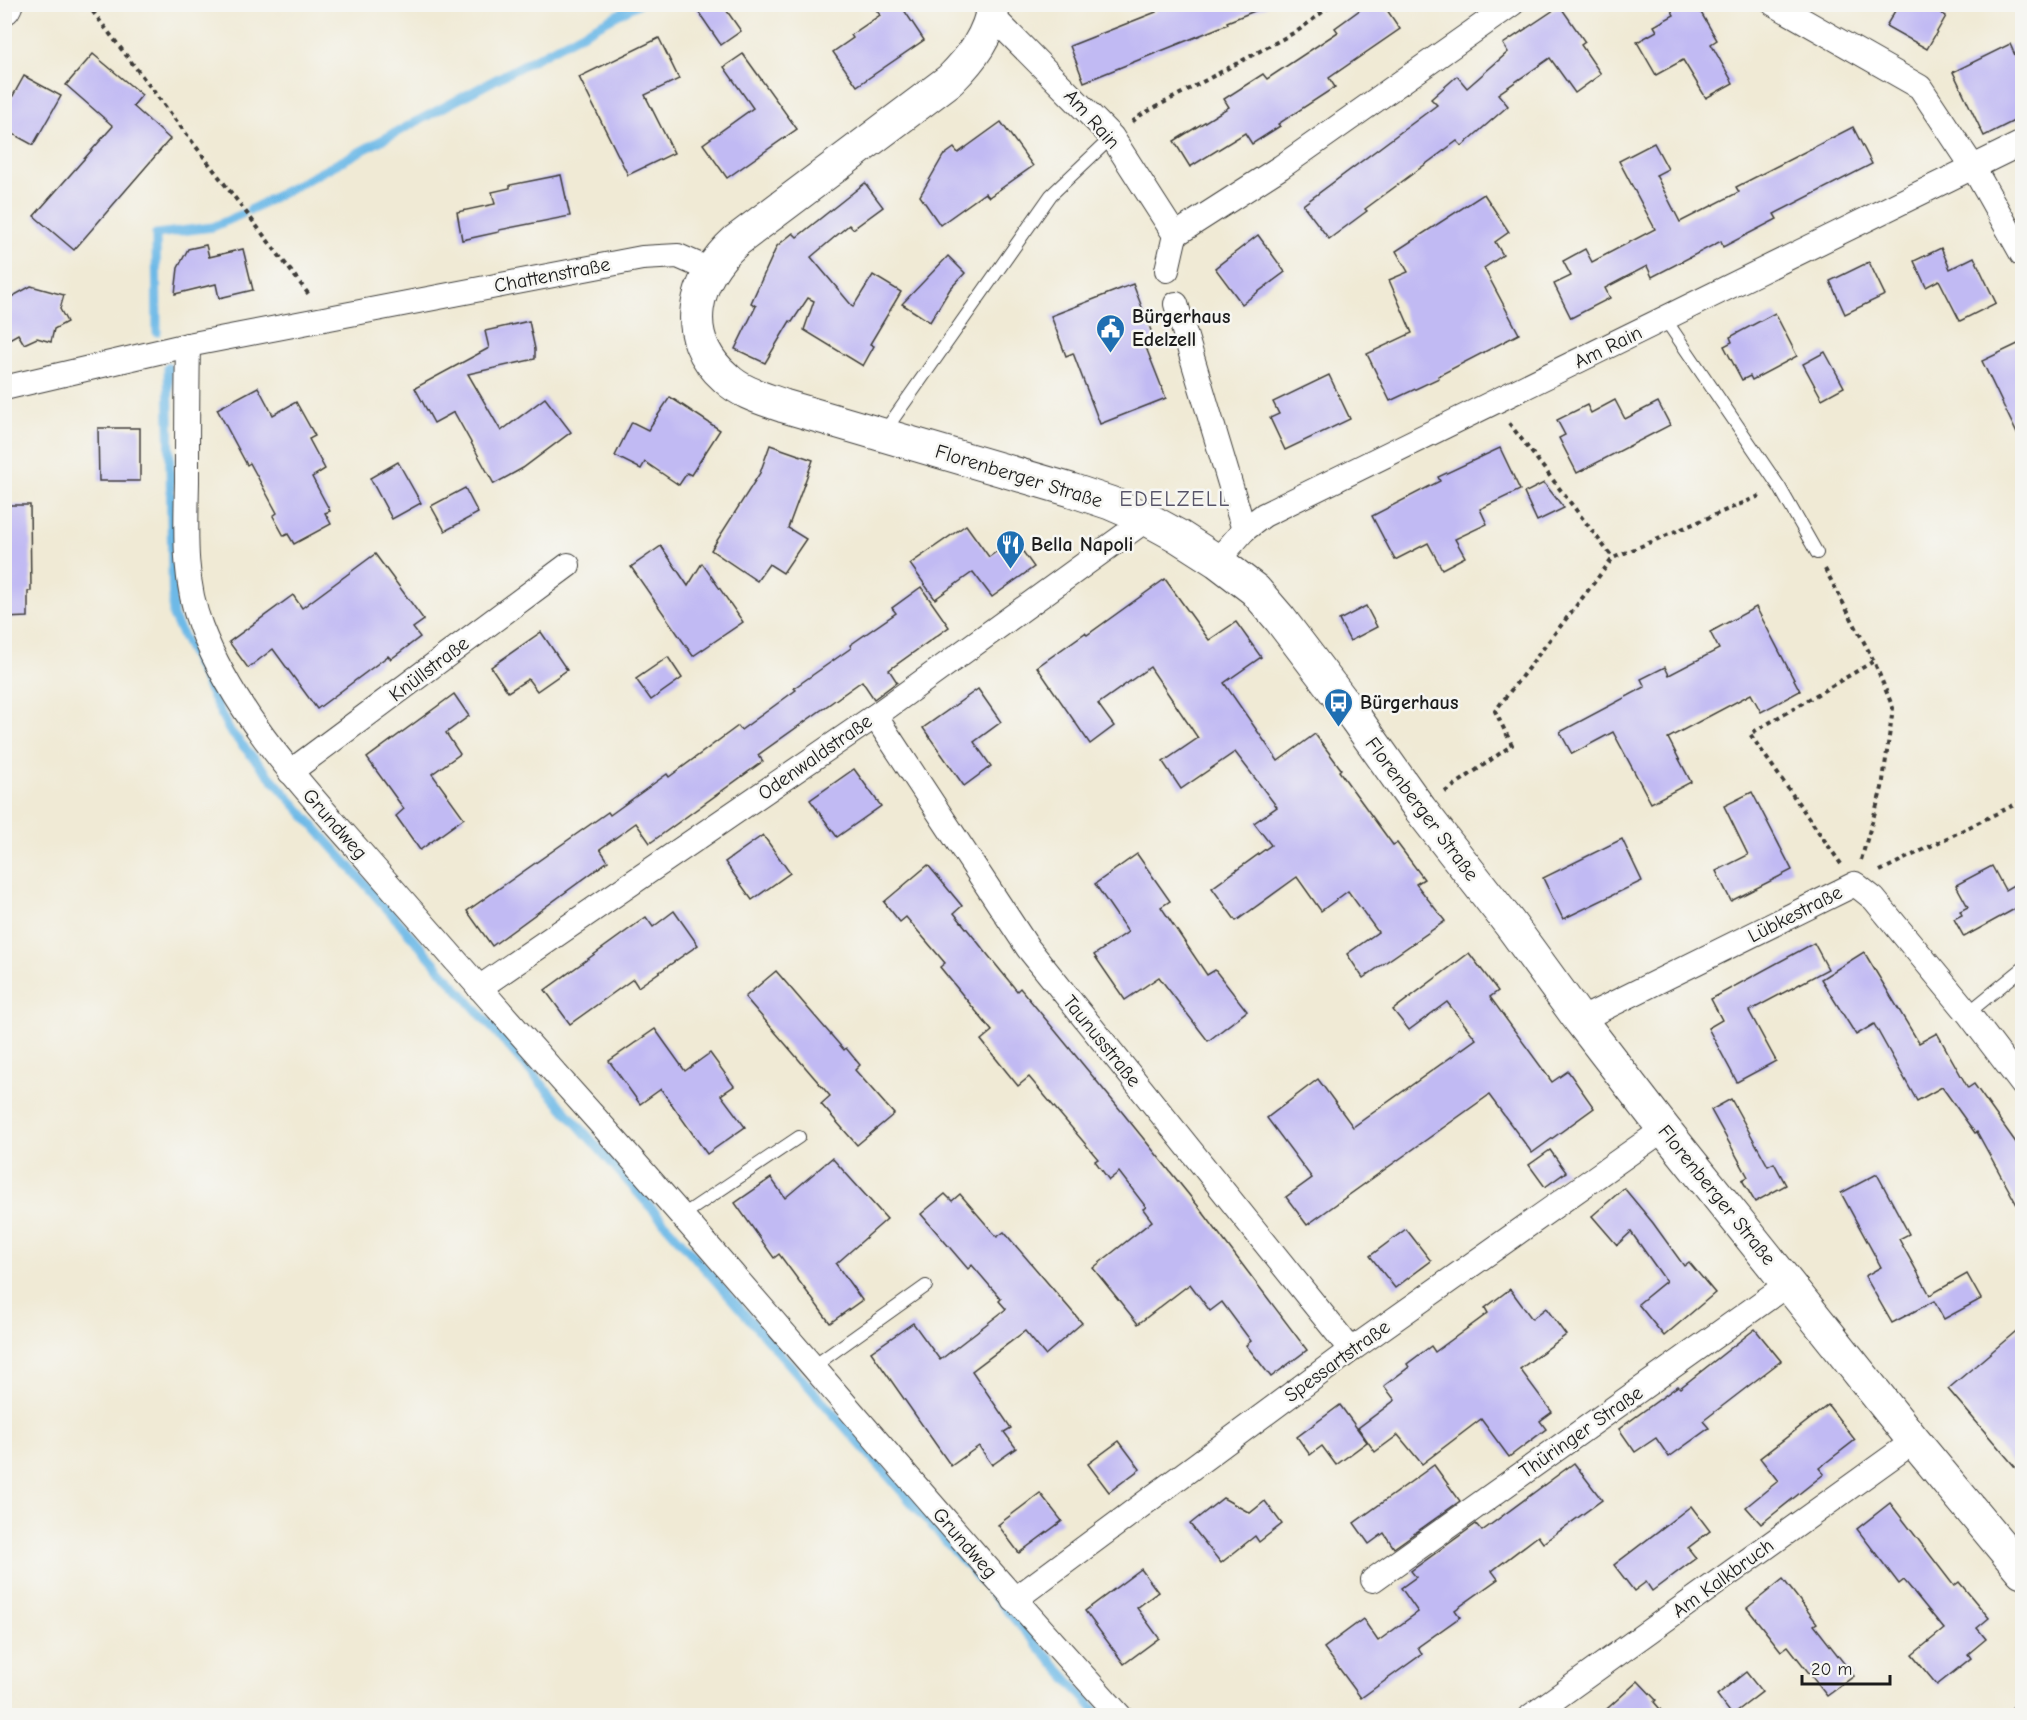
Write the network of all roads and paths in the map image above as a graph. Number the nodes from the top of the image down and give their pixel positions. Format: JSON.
{"nodes":[{"id":1,"x":87,"y":4,"type":"edge"},
{"id":2,"x":1333,"y":4,"type":"edge"},
{"id":3,"x":1512,"y":4,"type":"edge"},
{"id":4,"x":1774,"y":4,"type":"edge"},
{"id":5,"x":993,"y":10,"type":"edge"},
{"id":6,"x":1113,"y":137,"type":"junction"},
{"id":7,"x":2022,"y":143,"type":"edge"},
{"id":8,"x":1973,"y":167,"type":"junction"},
{"id":9,"x":1175,"y":235,"type":"junction"},
{"id":10,"x":2022,"y":254,"type":"edge"},
{"id":11,"x":710,"y":270,"type":"junction"},
{"id":12,"x":1167,"y":270,"type":"dead end"},
{"id":13,"x":1176,"y":304,"type":"dead end"},
{"id":14,"x":327,"y":318,"type":"junction"},
{"id":15,"x":1665,"y":319,"type":"junction"},
{"id":16,"x":188,"y":345,"type":"junction"},
{"id":17,"x":4,"y":388,"type":"edge"},
{"id":18,"x":1494,"y":403,"type":"junction"},
{"id":19,"x":881,"y":435,"type":"junction"},
{"id":20,"x":1780,"y":488,"type":"junction"},
{"id":21,"x":1147,"y":519,"type":"junction"},
{"id":22,"x":1244,"y":530,"type":"junction"},
{"id":23,"x":1817,"y":553,"type":"joint"},
{"id":24,"x":1613,"y":558,"type":"junction"},
{"id":25,"x":1217,"y":561,"type":"junction"},
{"id":26,"x":568,"y":565,"type":"dead end"},
{"id":27,"x":1874,"y":661,"type":"junction"},
{"id":28,"x":874,"y":716,"type":"junction"},
{"id":29,"x":290,"y":772,"type":"junction"},
{"id":30,"x":2022,"y":801,"type":"edge"},
{"id":31,"x":1420,"y":809,"type":"junction"},
{"id":32,"x":1855,"y":884,"type":"junction"},
{"id":33,"x":2022,"y":969,"type":"edge"},
{"id":34,"x":479,"y":988,"type":"junction"},
{"id":35,"x":1968,"y":1013,"type":"junction"},
{"id":36,"x":1580,"y":1020,"type":"junction"},
{"id":37,"x":2022,"y":1084,"type":"edge"},
{"id":38,"x":1664,"y":1129,"type":"junction"},
{"id":39,"x":799,"y":1137,"type":"dead end"},
{"id":40,"x":683,"y":1215,"type":"junction"},
{"id":41,"x":1788,"y":1284,"type":"junction"},
{"id":42,"x":926,"y":1286,"type":"dead end"},
{"id":43,"x":1351,"y":1350,"type":"junction"},
{"id":44,"x":814,"y":1366,"type":"junction"},
{"id":45,"x":1914,"y":1442,"type":"junction"},
{"id":46,"x":2022,"y":1571,"type":"edge"},
{"id":47,"x":1374,"y":1580,"type":"dead end"},
{"id":48,"x":1014,"y":1600,"type":"junction"},
{"id":49,"x":1120,"y":1716,"type":"edge"},
{"id":50,"x":1531,"y":1716,"type":"edge"}],
"edges":[{"from":1,"to":14,"type":"path"},
{"from":2,"to":6,"type":"path"},
{"from":3,"to":9,"type":"street"},
{"from":4,"to":8,"type":"street"},
{"from":5,"to":6,"type":"street","name":"Am Rain"},
{"from":5,"to":11,"type":"street"},
{"from":6,"to":9,"type":"street","name":"Am Rain"},
{"from":6,"to":19,"type":"lane"},
{"from":7,"to":8,"type":"street","name":"Am Rain"},
{"from":8,"to":10,"type":"street"},
{"from":8,"to":15,"type":"street","name":"Am Rain"},
{"from":9,"to":12,"type":"street"},
{"from":11,"to":14,"type":"street","name":"Chattenstraße"},
{"from":11,"to":19,"type":"street","name":"Florenberger Straße"},
{"from":13,"to":22,"type":"street"},
{"from":14,"to":16,"type":"street","name":"Chattenstraße"},
{"from":15,"to":18,"type":"street","name":"Am Rain"},
{"from":15,"to":20,"type":"lane"},
{"from":16,"to":17,"type":"street","name":"Chattenstraße"},
{"from":16,"to":29,"type":"street","name":"Grundweg"},
{"from":18,"to":22,"type":"street","name":"Am Rain"},
{"from":18,"to":24,"type":"path"},
{"from":19,"to":21,"type":"street","name":"Florenberger Straße"},
{"from":20,"to":23,"type":"lane"},
{"from":20,"to":24,"type":"path"},
{"from":21,"to":25,"type":"street","name":"Florenberger Straße"},
{"from":21,"to":28,"type":"street","name":"Odenwaldstraße"},
{"from":22,"to":25,"type":"street","name":"Am Rain"},
{"from":23,"to":27,"type":"path"},
{"from":24,"to":31,"type":"path"},
{"from":25,"to":31,"type":"street","name":"Florenberger Straße"},
{"from":26,"to":29,"type":"street","name":"Knüllstraße"},
{"from":27,"to":32,"type":"path"},
{"from":27,"to":32,"type":"path"},
{"from":28,"to":34,"type":"street","name":"Odenwaldstraße"},
{"from":28,"to":43,"type":"street","name":"Taunusstraße"},
{"from":29,"to":34,"type":"street","name":"Grundweg"},
{"from":30,"to":32,"type":"path"},
{"from":31,"to":36,"type":"street","name":"Florenberger Straße"},
{"from":32,"to":35,"type":"street","name":"Lübkestraße"},
{"from":32,"to":36,"type":"street","name":"Lübkestraße"},
{"from":33,"to":35,"type":"lane"},
{"from":34,"to":40,"type":"street","name":"Grundweg"},
{"from":35,"to":37,"type":"street","name":"Lübkestraße"},
{"from":36,"to":38,"type":"street","name":"Florenberger Straße"},
{"from":38,"to":41,"type":"street","name":"Florenberger Straße"},
{"from":38,"to":43,"type":"street","name":"Spessartstraße"},
{"from":39,"to":40,"type":"lane"},
{"from":40,"to":44,"type":"street","name":"Grundweg"},
{"from":41,"to":45,"type":"street","name":"Florenberger Straße"},
{"from":41,"to":47,"type":"street","name":"Thüringer Straße"},
{"from":42,"to":44,"type":"lane"},
{"from":43,"to":48,"type":"street","name":"Spessartstraße"},
{"from":44,"to":48,"type":"street","name":"Grundweg"},
{"from":45,"to":46,"type":"street","name":"Florenberger Straße"},
{"from":45,"to":50,"type":"street","name":"Am Kalkbruch"},
{"from":48,"to":49,"type":"street","name":"Grundweg"}]}
